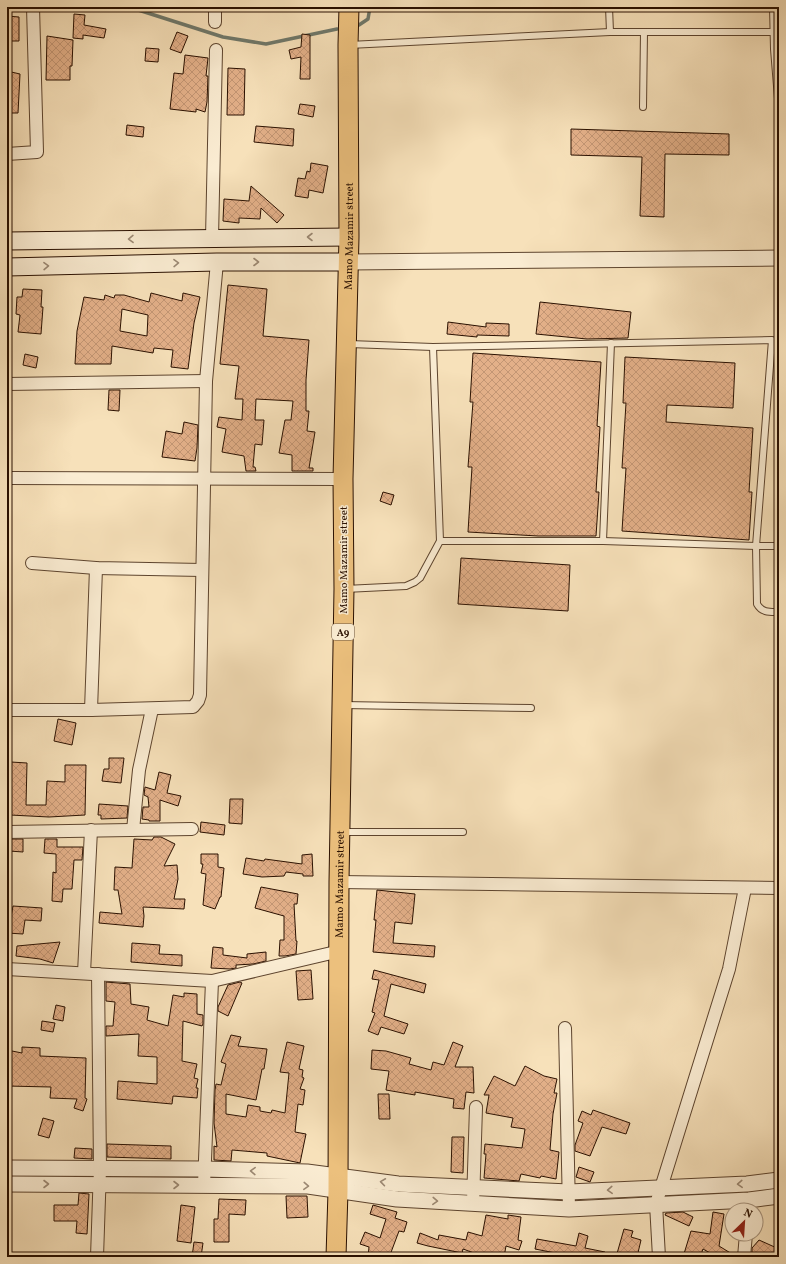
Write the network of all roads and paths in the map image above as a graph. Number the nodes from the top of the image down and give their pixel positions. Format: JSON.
{"nodes":[{"id":1,"x":33,"y":7,"type":"edge"},
{"id":2,"x":215,"y":7,"type":"edge"},
{"id":3,"x":349,"y":7,"type":"edge"},
{"id":4,"x":609,"y":7,"type":"edge"},
{"id":5,"x":773,"y":7,"type":"edge"},
{"id":6,"x":776,"y":18,"type":"edge"},
{"id":7,"x":215,"y":22,"type":"dead end"},
{"id":8,"x":610,"y":32,"type":"junction"},
{"id":9,"x":644,"y":32,"type":"junction"},
{"id":10,"x":774,"y":32,"type":"junction"},
{"id":11,"x":348,"y":45,"type":"junction"},
{"id":12,"x":777,"y":49,"type":"edge"},
{"id":13,"x":216,"y":50,"type":"dead end"},
{"id":14,"x":644,"y":107,"type":"dead end"},
{"id":15,"x":779,"y":111,"type":"edge"},
{"id":16,"x":7,"y":154,"type":"edge"},
{"id":17,"x":349,"y":237,"type":"junction"},
{"id":18,"x":212,"y":238,"type":"junction"},
{"id":19,"x":7,"y":241,"type":"edge"},
{"id":20,"x":779,"y":258,"type":"edge"},
{"id":21,"x":217,"y":262,"type":"junction"},
{"id":22,"x":348,"y":262,"type":"junction"},
{"id":23,"x":7,"y":267,"type":"edge"},
{"id":24,"x":346,"y":344,"type":"junction"},
{"id":25,"x":611,"y":344,"type":"junction"},
{"id":26,"x":433,"y":347,"type":"junction"},
{"id":27,"x":206,"y":381,"type":"junction"},
{"id":28,"x":7,"y":384,"type":"edge"},
{"id":29,"x":7,"y":478,"type":"edge"},
{"id":30,"x":204,"y":478,"type":"junction"},
{"id":31,"x":343,"y":479,"type":"junction"},
{"id":32,"x":440,"y":541,"type":"junction"},
{"id":33,"x":603,"y":541,"type":"junction"},
{"id":34,"x":756,"y":546,"type":"junction"},
{"id":35,"x":779,"y":546,"type":"edge"},
{"id":36,"x":32,"y":563,"type":"dead end"},
{"id":37,"x":96,"y":568,"type":"junction"},
{"id":38,"x":202,"y":570,"type":"junction"},
{"id":39,"x":344,"y":589,"type":"junction"},
{"id":40,"x":779,"y":612,"type":"edge"},
{"id":41,"x":342,"y":704,"type":"junction"},
{"id":42,"x":531,"y":708,"type":"dead end"},
{"id":43,"x":152,"y":709,"type":"junction"},
{"id":44,"x":7,"y":710,"type":"edge"},
{"id":45,"x":91,"y":710,"type":"junction"},
{"id":46,"x":192,"y":829,"type":"dead end"},
{"id":47,"x":91,"y":830,"type":"junction"},
{"id":48,"x":133,"y":830,"type":"junction"},
{"id":49,"x":7,"y":832,"type":"edge"},
{"id":50,"x":340,"y":832,"type":"junction"},
{"id":51,"x":462,"y":832,"type":"dead end"},
{"id":52,"x":339,"y":882,"type":"junction"},
{"id":53,"x":745,"y":888,"type":"junction"},
{"id":54,"x":779,"y":888,"type":"edge"},
{"id":55,"x":340,"y":951,"type":"junction"},
{"id":56,"x":7,"y":969,"type":"edge"},
{"id":57,"x":84,"y":973,"type":"junction"},
{"id":58,"x":98,"y":974,"type":"junction"},
{"id":59,"x":212,"y":982,"type":"junction"},
{"id":60,"x":565,"y":1028,"type":"dead end"},
{"id":61,"x":476,"y":1106,"type":"dead end"},
{"id":62,"x":7,"y":1168,"type":"edge"},
{"id":63,"x":100,"y":1168,"type":"junction"},
{"id":64,"x":205,"y":1169,"type":"junction"},
{"id":65,"x":779,"y":1180,"type":"edge"},
{"id":66,"x":338,"y":1183,"type":"junction"},
{"id":67,"x":7,"y":1184,"type":"edge"},
{"id":68,"x":99,"y":1184,"type":"junction"},
{"id":69,"x":204,"y":1185,"type":"junction"},
{"id":70,"x":473,"y":1188,"type":"junction"},
{"id":71,"x":660,"y":1188,"type":"junction"},
{"id":72,"x":569,"y":1192,"type":"junction"},
{"id":73,"x":779,"y":1196,"type":"edge"},
{"id":74,"x":759,"y":1202,"type":"edge"},
{"id":75,"x":472,"y":1203,"type":"junction"},
{"id":76,"x":656,"y":1204,"type":"junction"},
{"id":77,"x":724,"y":1205,"type":"edge"},
{"id":78,"x":569,"y":1209,"type":"junction"},
{"id":79,"x":745,"y":1242,"type":"edge"},
{"id":80,"x":97,"y":1257,"type":"edge"},
{"id":81,"x":336,"y":1257,"type":"edge"},
{"id":82,"x":659,"y":1257,"type":"edge"},
{"id":83,"x":744,"y":1257,"type":"edge"}],
"edges":[{"from":1,"to":16,"type":"street"},
{"from":2,"to":7,"type":"street"},
{"from":3,"to":11,"type":"main road","name":"Mamo Mazamir street","number":"A9"},
{"from":4,"to":8,"type":"lane"},
{"from":5,"to":6,"type":"lane"},
{"from":6,"to":10,"type":"lane"},
{"from":8,"to":9,"type":"lane"},
{"from":8,"to":11,"type":"lane"},
{"from":9,"to":10,"type":"lane"},
{"from":9,"to":14,"type":"lane"},
{"from":10,"to":12,"type":"lane"},
{"from":11,"to":17,"type":"main road","name":"Mamo Mazamir street","number":"A9"},
{"from":12,"to":15,"type":"lane"},
{"from":13,"to":18,"type":"street"},
{"from":17,"to":18,"type":"main road","one_way":true},
{"from":17,"to":22,"type":"main road","name":"Mamo Mazamir street","number":"A9"},
{"from":18,"to":19,"type":"main road","one_way":true},
{"from":20,"to":22,"type":"street"},
{"from":21,"to":22,"type":"main road","one_way":true},
{"from":23,"to":21,"type":"main road","one_way":true},
{"from":21,"to":27,"type":"street"},
{"from":22,"to":24,"type":"main road","name":"Mamo Mazamir street","number":"A9"},
{"from":24,"to":26,"type":"lane"},
{"from":24,"to":31,"type":"main road","name":"Mamo Mazamir street","number":"A9"},
{"from":25,"to":26,"type":"lane"},
{"from":25,"to":33,"type":"lane"},
{"from":25,"to":34,"type":"lane"},
{"from":26,"to":32,"type":"lane"},
{"from":27,"to":28,"type":"street"},
{"from":27,"to":30,"type":"street"},
{"from":29,"to":30,"type":"street"},
{"from":30,"to":31,"type":"street"},
{"from":30,"to":38,"type":"street"},
{"from":31,"to":39,"type":"main road","name":"Mamo Mazamir street","number":"A9"},
{"from":32,"to":33,"type":"lane"},
{"from":32,"to":39,"type":"lane"},
{"from":33,"to":34,"type":"lane"},
{"from":34,"to":35,"type":"lane"},
{"from":34,"to":40,"type":"lane"},
{"from":36,"to":37,"type":"street"},
{"from":37,"to":38,"type":"street"},
{"from":37,"to":45,"type":"street"},
{"from":38,"to":43,"type":"street"},
{"from":39,"to":41,"type":"main road","name":"Mamo Mazamir street","number":"A9"},
{"from":41,"to":42,"type":"lane"},
{"from":41,"to":50,"type":"main road","name":"Mamo Mazamir street","number":"A9"},
{"from":43,"to":45,"type":"street"},
{"from":43,"to":48,"type":"street"},
{"from":44,"to":45,"type":"street"},
{"from":46,"to":48,"type":"street"},
{"from":47,"to":48,"type":"street"},
{"from":47,"to":49,"type":"street"},
{"from":47,"to":57,"type":"street"},
{"from":50,"to":51,"type":"lane"},
{"from":50,"to":52,"type":"main road","name":"Mamo Mazamir street","number":"A9"},
{"from":52,"to":53,"type":"street"},
{"from":52,"to":55,"type":"main road","name":"Mamo Mazamir street","number":"A9"},
{"from":53,"to":54,"type":"street"},
{"from":53,"to":71,"type":"street"},
{"from":55,"to":59,"type":"street"},
{"from":55,"to":66,"type":"main road","name":"Mamo Mazamir street","number":"A9"},
{"from":56,"to":57,"type":"street"},
{"from":57,"to":58,"type":"street"},
{"from":58,"to":59,"type":"street"},
{"from":58,"to":63,"type":"street"},
{"from":59,"to":64,"type":"street"},
{"from":60,"to":72,"type":"street"},
{"from":61,"to":70,"type":"street"},
{"from":62,"to":63,"type":"street"},
{"from":63,"to":64,"type":"street"},
{"from":63,"to":68,"type":"street"},
{"from":66,"to":64,"type":"street","one_way":true},
{"from":64,"to":69,"type":"street"},
{"from":65,"to":71,"type":"street","one_way":true},
{"from":69,"to":66,"type":"street","one_way":true},
{"from":70,"to":66,"type":"street","one_way":true},
{"from":66,"to":75,"type":"street","one_way":true},
{"from":66,"to":81,"type":"main road","name":"Mamo Mazamir street","number":"A9"},
{"from":67,"to":68,"type":"street","one_way":true},
{"from":68,"to":69,"type":"street","one_way":true},
{"from":68,"to":80,"type":"street"},
{"from":70,"to":72,"type":"street"},
{"from":70,"to":75,"type":"street"},
{"from":71,"to":72,"type":"street","one_way":true},
{"from":71,"to":76,"type":"street"},
{"from":72,"to":78,"type":"street"},
{"from":73,"to":74,"type":"street"},
{"from":75,"to":78,"type":"street"},
{"from":76,"to":77,"type":"street"},
{"from":76,"to":78,"type":"street"},
{"from":76,"to":82,"type":"street"},
{"from":79,"to":83,"type":"street"}]}
